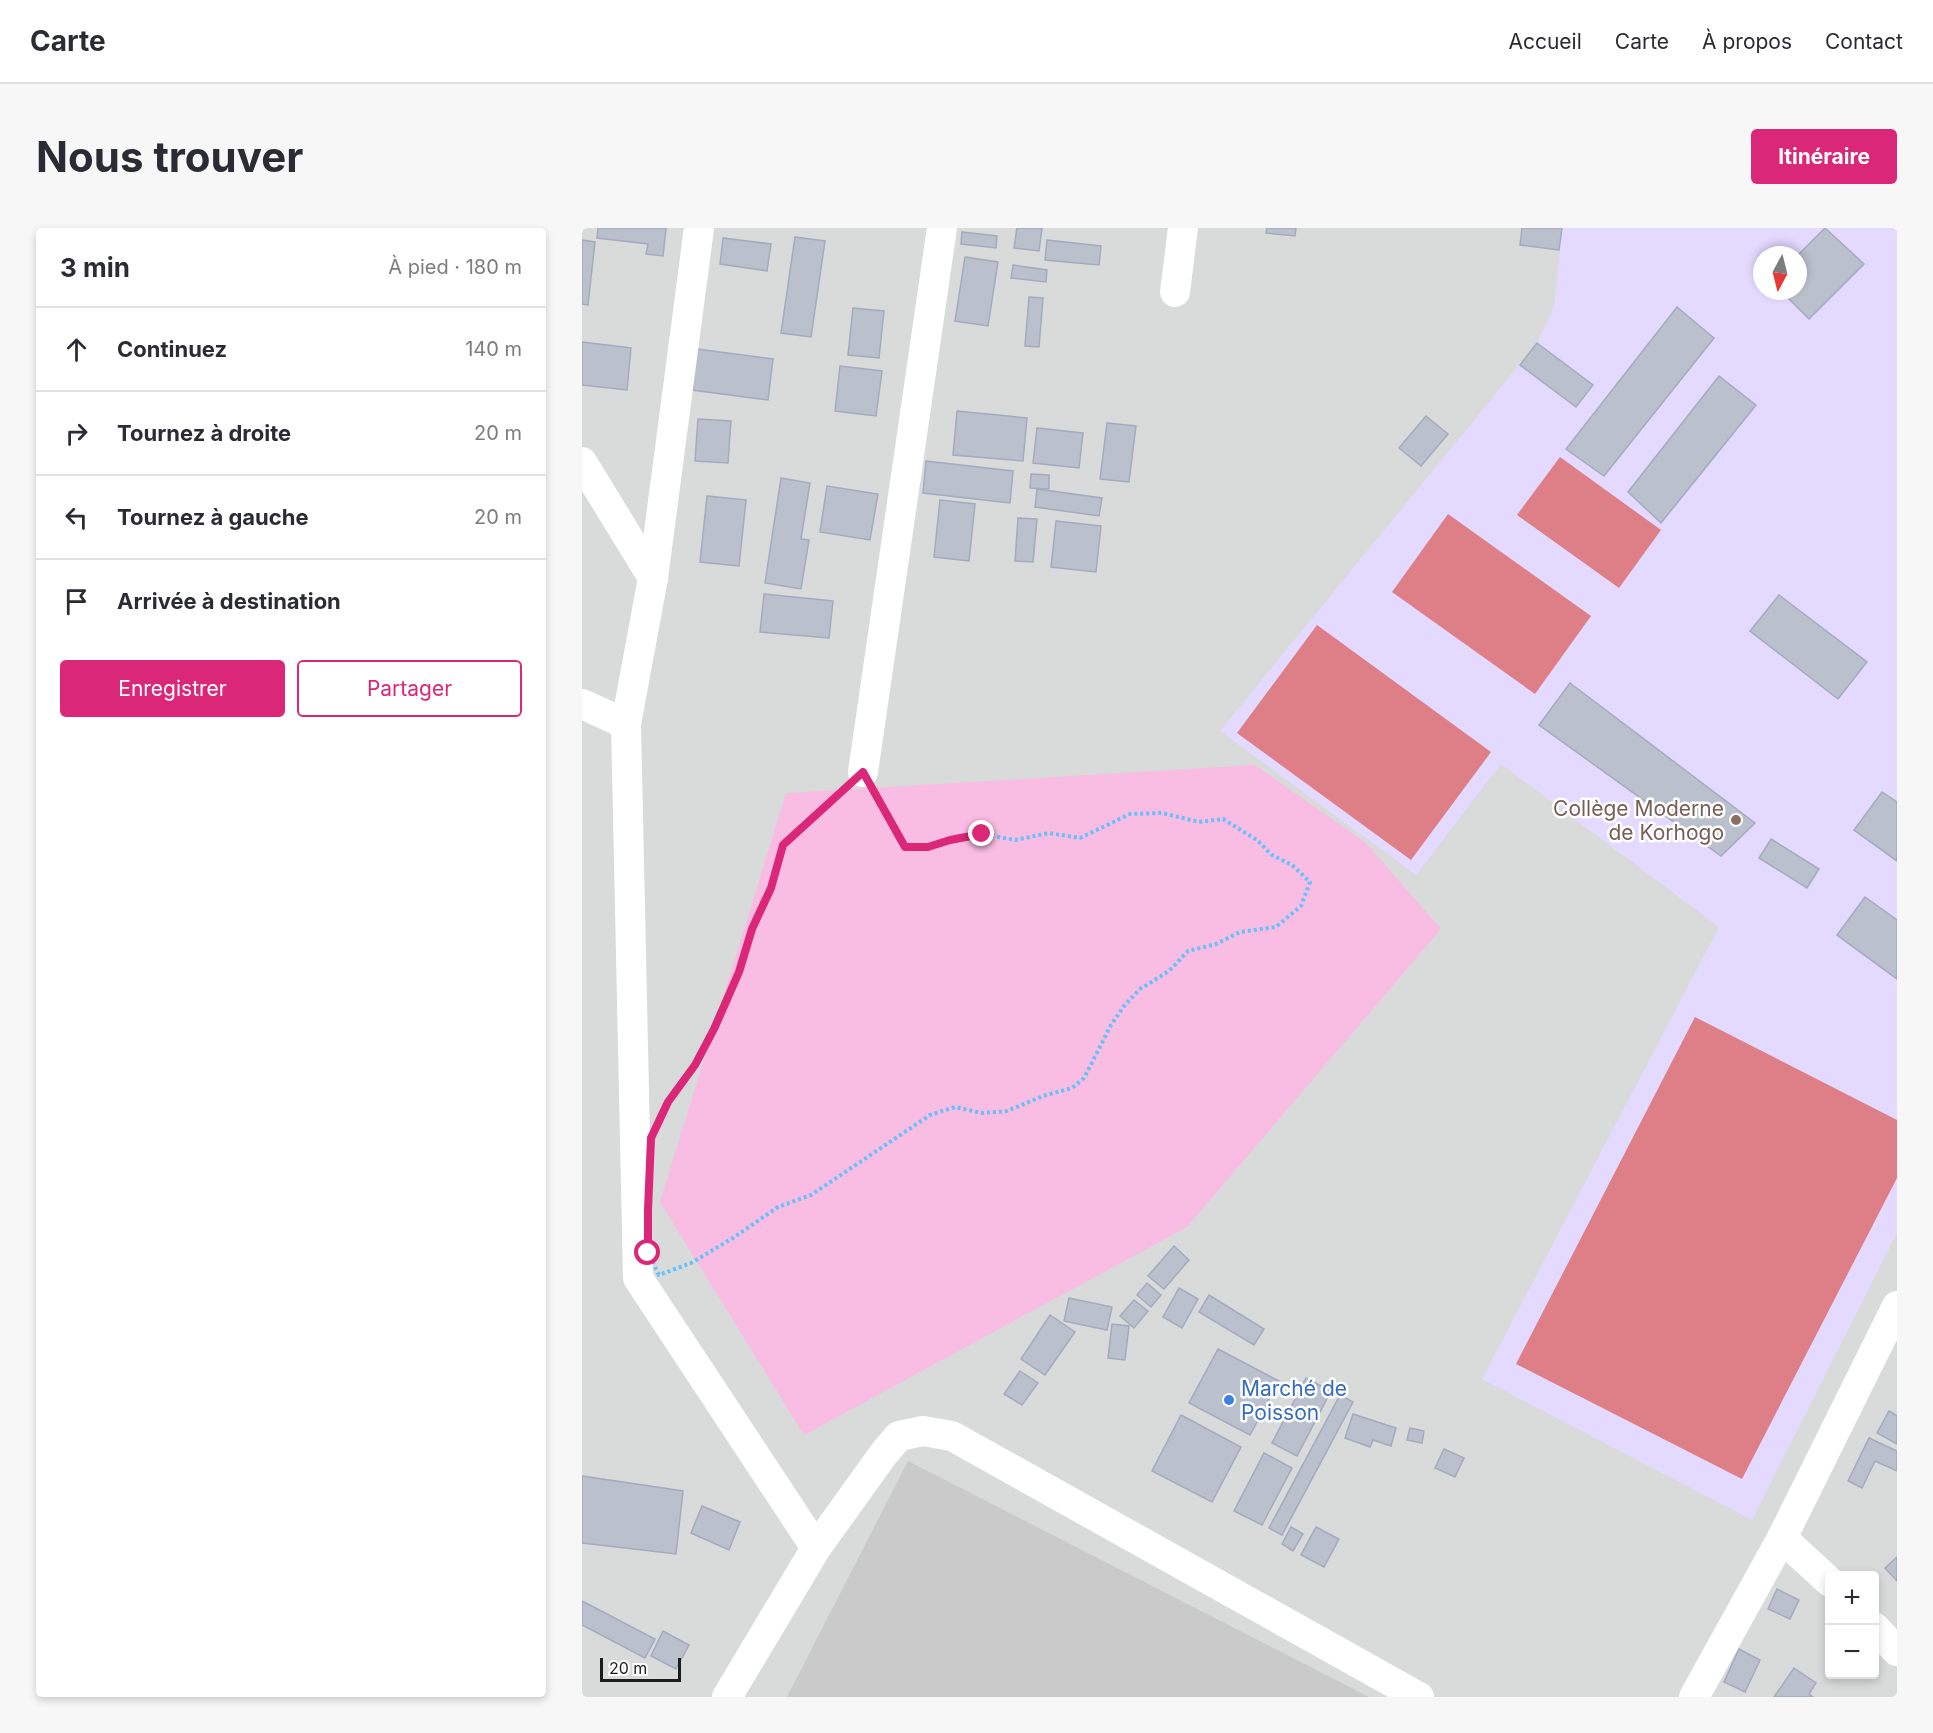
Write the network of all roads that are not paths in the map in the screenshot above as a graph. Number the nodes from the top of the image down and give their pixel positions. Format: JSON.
{"nodes":[{"id":1,"x":699,"y":228,"type":"edge"},
{"id":2,"x":942,"y":228,"type":"edge"},
{"id":3,"x":1183,"y":228,"type":"edge"},
{"id":4,"x":1175,"y":291,"type":"dead end"},
{"id":5,"x":582,"y":462,"type":"edge"},
{"id":6,"x":653,"y":578,"type":"junction"},
{"id":7,"x":582,"y":704,"type":"edge"},
{"id":8,"x":626,"y":724,"type":"junction"},
{"id":9,"x":863,"y":772,"type":"road end"},
{"id":10,"x":1897,"y":1306,"type":"edge"},
{"id":11,"x":1782,"y":1538,"type":"junction"},
{"id":12,"x":816,"y":1548,"type":"junction"},
{"id":13,"x":1825,"y":1577,"type":"edge"},
{"id":14,"x":1879,"y":1632,"type":"edge"},
{"id":15,"x":1897,"y":1651,"type":"edge"},
{"id":16,"x":727,"y":1697,"type":"edge"},
{"id":17,"x":1419,"y":1697,"type":"edge"},
{"id":18,"x":1694,"y":1697,"type":"edge"}],
"edges":[{"from":1,"to":6,"type":"street"},
{"from":2,"to":9,"type":"street"},
{"from":3,"to":4,"type":"street"},
{"from":5,"to":6,"type":"street"},
{"from":6,"to":8,"type":"street"},
{"from":7,"to":8,"type":"street"},
{"from":8,"to":12,"type":"street"},
{"from":10,"to":11,"type":"street"},
{"from":11,"to":13,"type":"street"},
{"from":11,"to":18,"type":"street"},
{"from":12,"to":16,"type":"street"},
{"from":12,"to":17,"type":"street"},
{"from":14,"to":15,"type":"street"}]}
